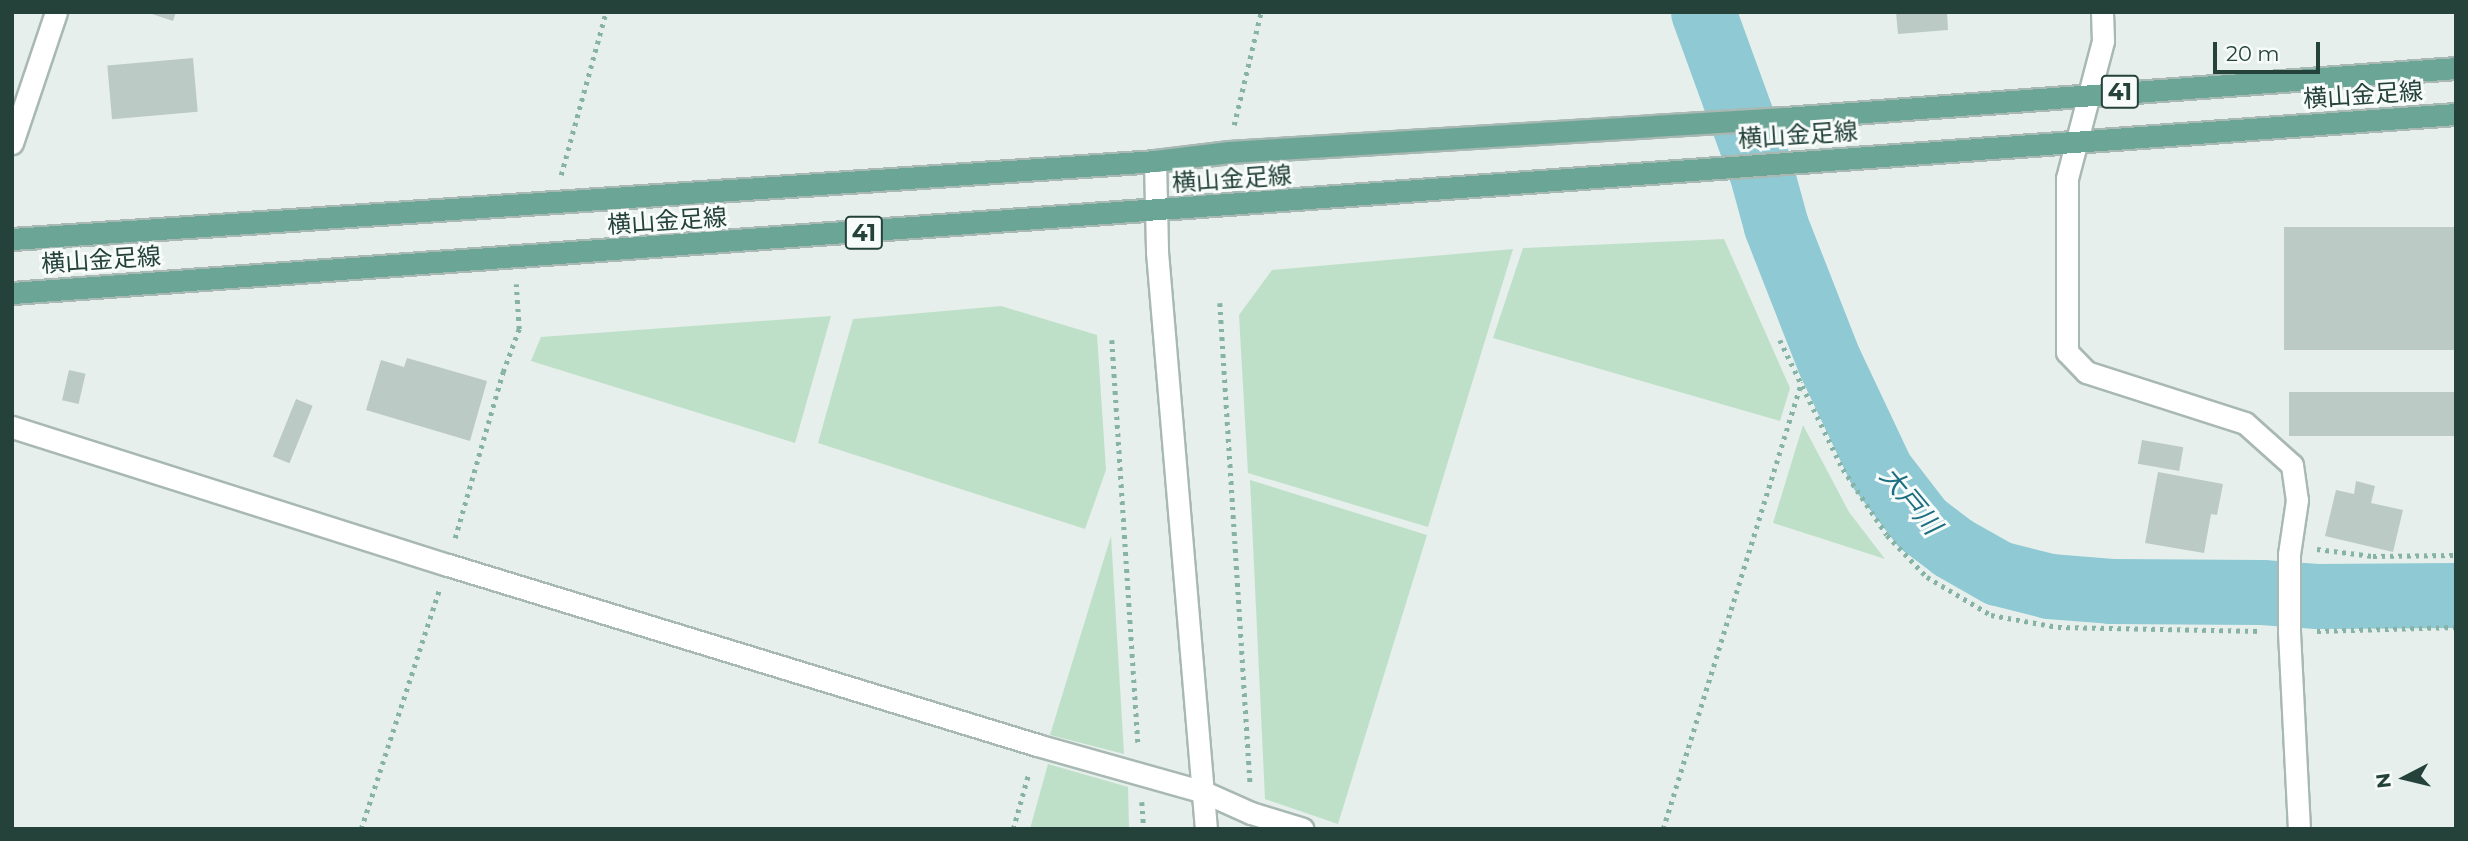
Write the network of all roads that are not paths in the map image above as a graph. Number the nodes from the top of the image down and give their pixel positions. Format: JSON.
{"nodes":[{"id":1,"x":56,"y":12,"type":"edge"},
{"id":2,"x":2102,"y":12,"type":"edge"},
{"id":3,"x":2456,"y":68,"type":"edge"},
{"id":4,"x":2091,"y":94,"type":"junction"},
{"id":5,"x":2456,"y":114,"type":"edge"},
{"id":6,"x":2079,"y":141,"type":"junction"},
{"id":7,"x":12,"y":143,"type":"edge"},
{"id":8,"x":1155,"y":161,"type":"junction"},
{"id":9,"x":1157,"y":211,"type":"junction"},
{"id":10,"x":12,"y":239,"type":"edge"},
{"id":11,"x":12,"y":293,"type":"edge"},
{"id":12,"x":12,"y":427,"type":"edge"},
{"id":13,"x":1204,"y":792,"type":"junction"},
{"id":14,"x":1206,"y":829,"type":"edge"},
{"id":15,"x":1303,"y":829,"type":"edge"},
{"id":16,"x":2299,"y":829,"type":"edge"}],
"edges":[{"from":1,"to":7,"type":"street"},
{"from":2,"to":4,"type":"street"},
{"from":3,"to":4,"type":"main road","name":"横山金足線","number":"41"},
{"from":4,"to":6,"type":"street"},
{"from":4,"to":8,"type":"main road","name":"横山金足線","number":"41"},
{"from":5,"to":6,"type":"main road","name":"横山金足線","number":"41"},
{"from":6,"to":9,"type":"main road","name":"横山金足線","number":"41"},
{"from":6,"to":16,"type":"street"},
{"from":8,"to":9,"type":"street"},
{"from":8,"to":10,"type":"main road","name":"横山金足線","number":"41"},
{"from":9,"to":11,"type":"main road","name":"横山金足線","number":"41"},
{"from":9,"to":13,"type":"street"},
{"from":12,"to":13,"type":"street"},
{"from":13,"to":14,"type":"street"},
{"from":13,"to":15,"type":"street"}]}
